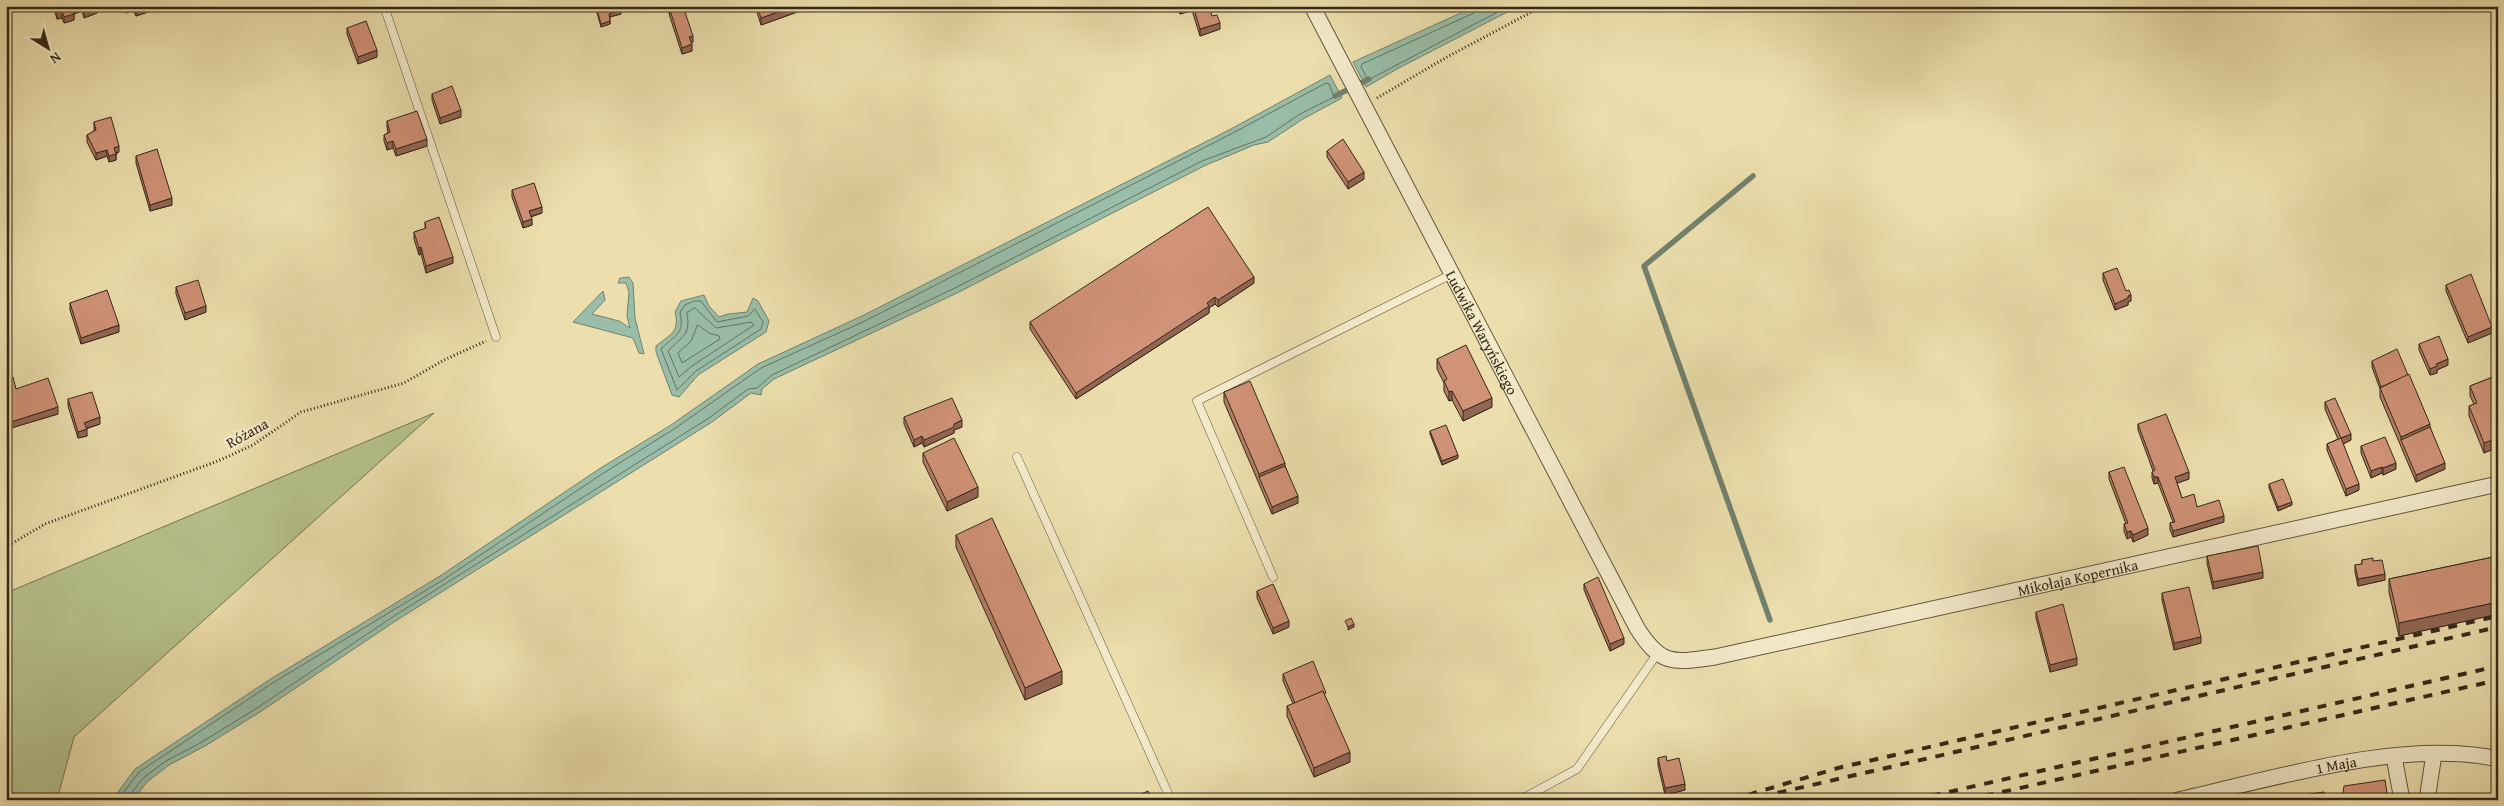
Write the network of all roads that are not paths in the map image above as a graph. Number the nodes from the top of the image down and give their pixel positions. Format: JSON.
{"nodes":[{"id":1,"x":384,"y":6,"type":"edge"},
{"id":2,"x":1312,"y":6,"type":"edge"},
{"id":3,"x":1452,"y":274,"type":"junction"},
{"id":4,"x":496,"y":337,"type":"road end"},
{"id":5,"x":1017,"y":457,"type":"dead end"},
{"id":6,"x":2498,"y":484,"type":"edge"},
{"id":7,"x":1273,"y":577,"type":"dead end"},
{"id":8,"x":1657,"y":654,"type":"junction"},
{"id":9,"x":2434,"y":754,"type":"junction"},
{"id":10,"x":2394,"y":757,"type":"junction"},
{"id":11,"x":2498,"y":759,"type":"edge"},
{"id":12,"x":1171,"y":800,"type":"edge"},
{"id":13,"x":1520,"y":800,"type":"edge"},
{"id":14,"x":2178,"y":800,"type":"edge"},
{"id":15,"x":2402,"y":800,"type":"edge"},
{"id":16,"x":2427,"y":800,"type":"edge"}],
"edges":[{"from":1,"to":4,"type":"lane"},
{"from":2,"to":3,"type":"street","name":"Ludwika Waryńskiego"},
{"from":3,"to":7,"type":"lane"},
{"from":3,"to":8,"type":"street","name":"Ludwika Waryńskiego"},
{"from":5,"to":12,"type":"lane"},
{"from":6,"to":8,"type":"street","name":"Mikołaja Kopernika"},
{"from":8,"to":13,"type":"lane"},
{"from":9,"to":10,"type":"street","name":"1 Maja"},
{"from":9,"to":11,"type":"street","name":"1 Maja"},
{"from":9,"to":16,"type":"street"},
{"from":10,"to":14,"type":"street","name":"1 Maja"},
{"from":10,"to":15,"type":"street"}]}
